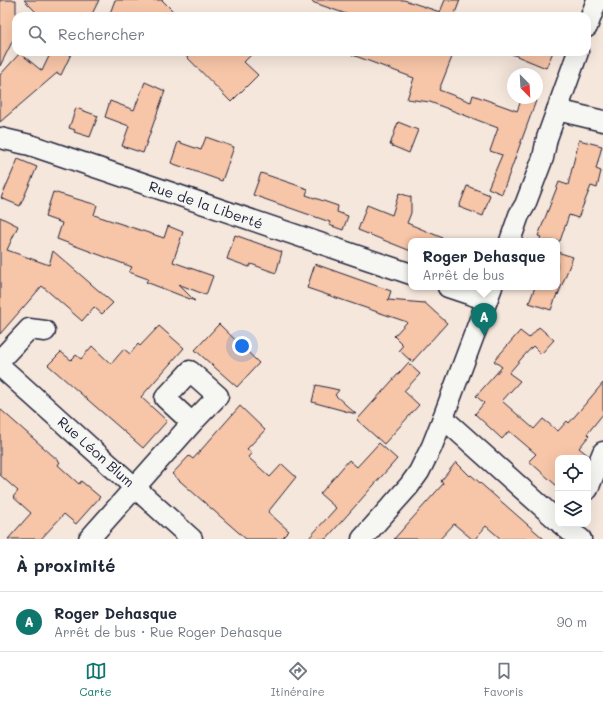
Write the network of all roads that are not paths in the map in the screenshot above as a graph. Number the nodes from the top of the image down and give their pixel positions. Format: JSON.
{"nodes":[{"id":1,"x":597,"y":0,"type":"edge"},
{"id":2,"x":591,"y":16,"type":"edge"},
{"id":3,"x":577,"y":56,"type":"edge"},
{"id":4,"x":557,"y":110,"type":"junction"},
{"id":5,"x":603,"y":121,"type":"edge"},
{"id":6,"x":0,"y":138,"type":"edge"},
{"id":7,"x":511,"y":238,"type":"edge"},
{"id":8,"x":408,"y":273,"type":"edge"},
{"id":9,"x":466,"y":290,"type":"edge"},
{"id":10,"x":490,"y":294,"type":"edge"},
{"id":11,"x":45,"y":331,"type":"dead end"},
{"id":12,"x":0,"y":360,"type":"edge"},
{"id":13,"x":0,"y":366,"type":"edge"},
{"id":14,"x":443,"y":418,"type":"junction"},
{"id":15,"x":192,"y":423,"type":"dead end"},
{"id":16,"x":603,"y":452,"type":"edge"},
{"id":17,"x":591,"y":482,"type":"edge"},
{"id":18,"x":135,"y":487,"type":"junction"},
{"id":19,"x":569,"y":528,"type":"edge"},
{"id":20,"x":89,"y":539,"type":"edge"},
{"id":21,"x":192,"y":539,"type":"edge"},
{"id":22,"x":362,"y":539,"type":"edge"}],
"edges":[{"from":1,"to":2,"type":"street"},
{"from":3,"to":4,"type":"street"},
{"from":4,"to":5,"type":"street"},
{"from":4,"to":7,"type":"street"},
{"from":6,"to":8,"type":"street","name":"Rue de la Liberté"},
{"from":9,"to":10,"type":"street"},
{"from":10,"to":14,"type":"street"},
{"from":11,"to":12,"type":"street"},
{"from":13,"to":18,"type":"street","name":"Rue Léon Blum"},
{"from":14,"to":19,"type":"street"},
{"from":14,"to":22,"type":"street"},
{"from":15,"to":18,"type":"street"},
{"from":16,"to":17,"type":"street"},
{"from":18,"to":20,"type":"street"},
{"from":18,"to":21,"type":"street","name":"Rue Léon Blum"}]}
